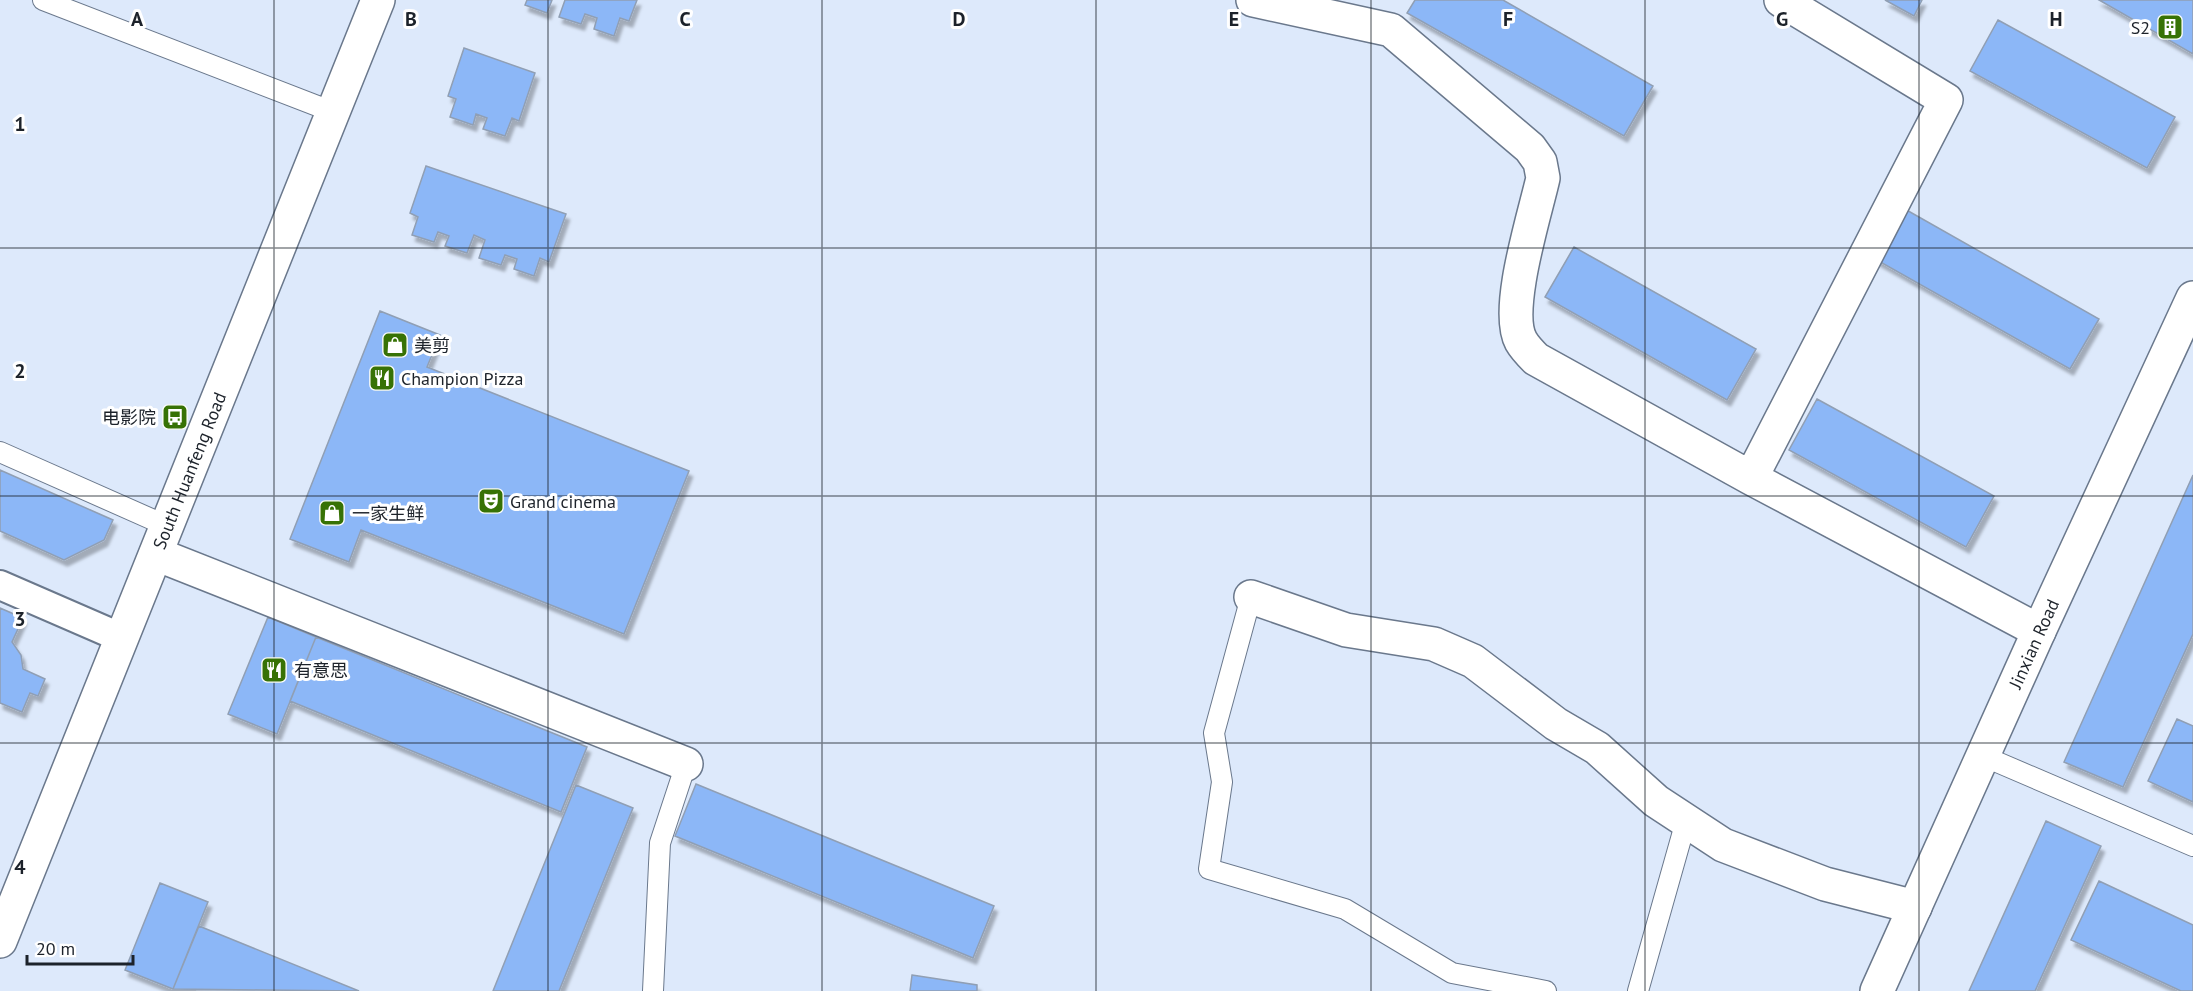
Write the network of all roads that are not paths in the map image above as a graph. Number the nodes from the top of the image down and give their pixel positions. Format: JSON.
{"nodes":[{"id":1,"x":43,"y":0,"type":"edge"},
{"id":2,"x":378,"y":0,"type":"edge"},
{"id":3,"x":1253,"y":0,"type":"edge"},
{"id":4,"x":1781,"y":0,"type":"edge"},
{"id":5,"x":333,"y":112,"type":"junction"},
{"id":6,"x":2193,"y":298,"type":"edge"},
{"id":7,"x":0,"y":452,"type":"edge"},
{"id":8,"x":1751,"y":478,"type":"junction"},
{"id":9,"x":161,"y":540,"type":"junction"},
{"id":10,"x":0,"y":585,"type":"edge"},
{"id":11,"x":1251,"y":597,"type":"joint"},
{"id":12,"x":2039,"y":631,"type":"junction"},
{"id":13,"x":122,"y":638,"type":"junction"},
{"id":14,"x":1983,"y":756,"type":"junction"},
{"id":15,"x":686,"y":764,"type":"joint"},
{"id":16,"x":1686,"y":821,"type":"junction"},
{"id":17,"x":2193,"y":846,"type":"edge"},
{"id":18,"x":1915,"y":907,"type":"junction"},
{"id":19,"x":0,"y":941,"type":"edge"},
{"id":20,"x":653,"y":991,"type":"edge"},
{"id":21,"x":1546,"y":991,"type":"edge"},
{"id":22,"x":1638,"y":991,"type":"edge"},
{"id":23,"x":1877,"y":991,"type":"edge"}],
"edges":[{"from":1,"to":5,"type":"lane"},
{"from":2,"to":5,"type":"street","name":"South Huanfeng Road"},
{"from":3,"to":8,"type":"street"},
{"from":4,"to":8,"type":"street"},
{"from":5,"to":9,"type":"street","name":"South Huanfeng Road"},
{"from":6,"to":12,"type":"street","name":"Jinxian Road"},
{"from":7,"to":9,"type":"lane"},
{"from":8,"to":12,"type":"street"},
{"from":9,"to":13,"type":"street","name":"South Huanfeng Road"},
{"from":9,"to":15,"type":"street"},
{"from":10,"to":13,"type":"street"},
{"from":11,"to":16,"type":"street"},
{"from":11,"to":21,"type":"lane"},
{"from":12,"to":14,"type":"street","name":"Jinxian Road"},
{"from":13,"to":19,"type":"street","name":"South Huanfeng Road"},
{"from":14,"to":17,"type":"lane"},
{"from":14,"to":18,"type":"street","name":"Jinxian Road"},
{"from":15,"to":20,"type":"lane"},
{"from":16,"to":18,"type":"street"},
{"from":16,"to":22,"type":"lane"},
{"from":18,"to":23,"type":"street","name":"Jinxian Road"}]}
